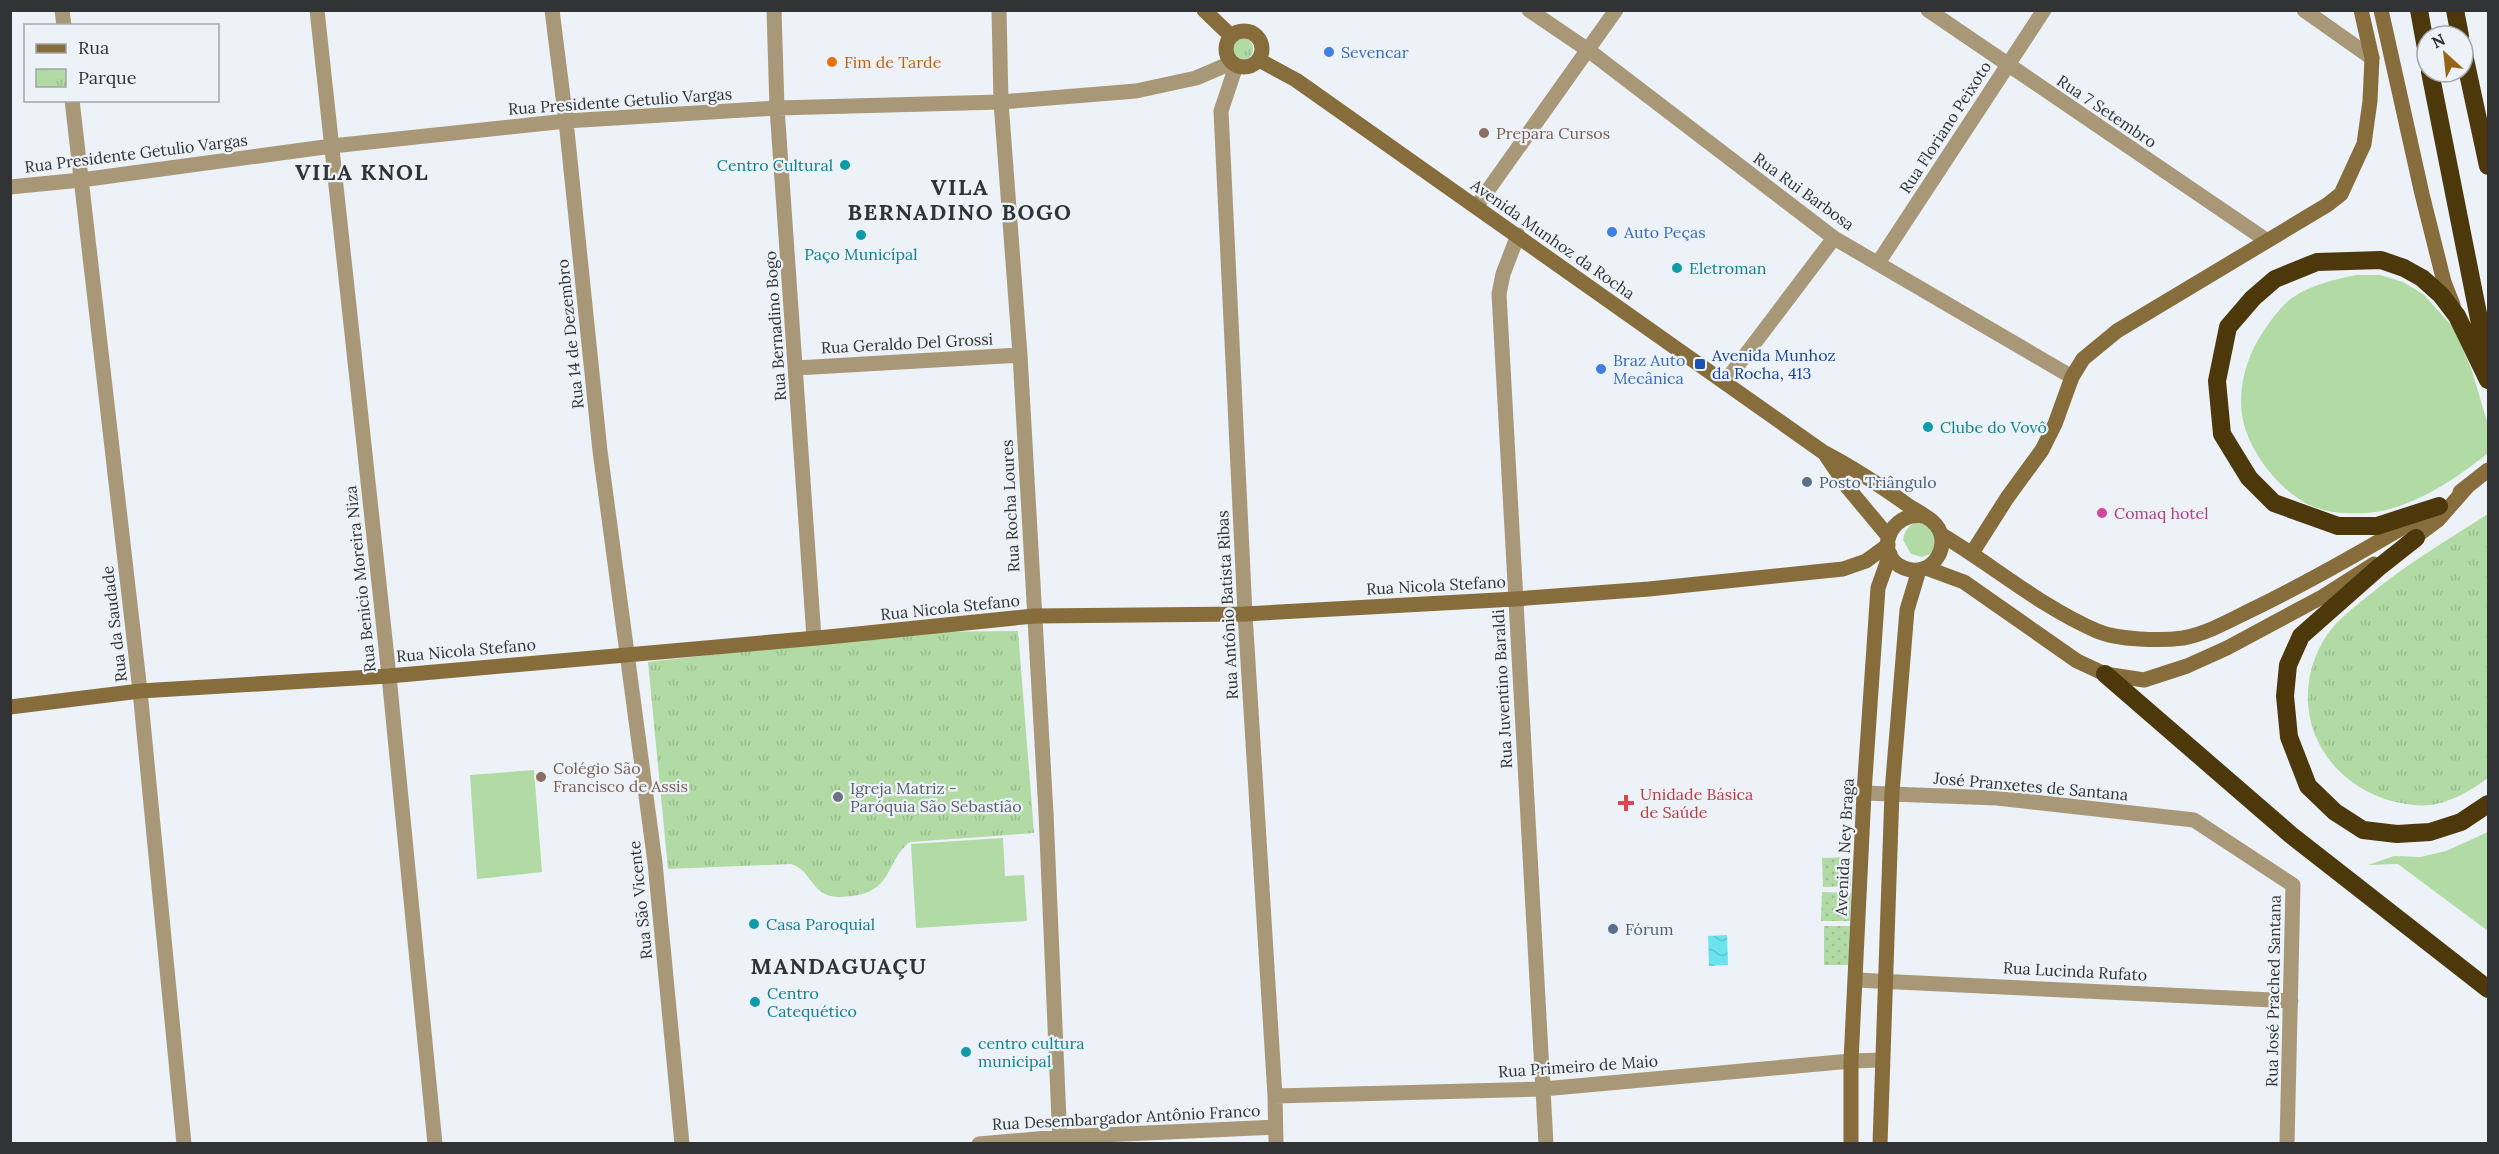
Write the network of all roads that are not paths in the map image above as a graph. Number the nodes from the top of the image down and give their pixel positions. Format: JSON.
{"nodes":[{"id":1,"x":317,"y":10,"type":"edge"},
{"id":2,"x":552,"y":10,"type":"edge"},
{"id":3,"x":774,"y":10,"type":"edge"},
{"id":4,"x":999,"y":10,"type":"edge"},
{"id":5,"x":1204,"y":10,"type":"edge"},
{"id":6,"x":1529,"y":10,"type":"edge"},
{"id":7,"x":1616,"y":10,"type":"edge"},
{"id":8,"x":1928,"y":10,"type":"edge"},
{"id":9,"x":2044,"y":10,"type":"edge"},
{"id":10,"x":2304,"y":10,"type":"edge"},
{"id":11,"x":2361,"y":10,"type":"edge"},
{"id":12,"x":2381,"y":10,"type":"edge"},
{"id":13,"x":1231,"y":36,"type":"junction"},
{"id":14,"x":1588,"y":50,"type":"junction"},
{"id":15,"x":2372,"y":58,"type":"junction"},
{"id":16,"x":1259,"y":60,"type":"junction"},
{"id":17,"x":1233,"y":64,"type":"junction"},
{"id":18,"x":2007,"y":65,"type":"junction"},
{"id":19,"x":2432,"y":84,"type":"edge"},
{"id":20,"x":2470,"y":84,"type":"edge"},
{"id":21,"x":72,"y":102,"type":"edge"},
{"id":22,"x":1001,"y":102,"type":"junction"},
{"id":23,"x":777,"y":108,"type":"junction"},
{"id":24,"x":566,"y":121,"type":"junction"},
{"id":25,"x":332,"y":146,"type":"junction"},
{"id":26,"x":2488,"y":166,"type":"edge"},
{"id":27,"x":81,"y":180,"type":"junction"},
{"id":28,"x":10,"y":187,"type":"edge"},
{"id":29,"x":1476,"y":207,"type":"junction"},
{"id":30,"x":1518,"y":235,"type":"junction"},
{"id":31,"x":1834,"y":238,"type":"junction"},
{"id":32,"x":2266,"y":240,"type":"junction"},
{"id":33,"x":1878,"y":263,"type":"junction"},
{"id":34,"x":2457,"y":316,"type":"junction"},
{"id":35,"x":1020,"y":355,"type":"junction"},
{"id":36,"x":2488,"y":364,"type":"edge"},
{"id":37,"x":796,"y":368,"type":"junction"},
{"id":38,"x":2072,"y":377,"type":"junction"},
{"id":39,"x":2488,"y":380,"type":"edge"},
{"id":40,"x":1725,"y":382,"type":"junction"},
{"id":41,"x":1823,"y":452,"type":"junction"},
{"id":42,"x":2488,"y":470,"type":"edge"},
{"id":43,"x":2467,"y":487,"type":"junction"},
{"id":44,"x":2439,"y":506,"type":"junction"},
{"id":45,"x":1924,"y":516,"type":"junction"},
{"id":46,"x":1942,"y":535,"type":"junction"},
{"id":47,"x":2416,"y":538,"type":"junction"},
{"id":48,"x":1889,"y":545,"type":"junction"},
{"id":49,"x":1972,"y":553,"type":"junction"},
{"id":50,"x":1922,"y":569,"type":"junction"},
{"id":51,"x":1515,"y":599,"type":"junction"},
{"id":52,"x":1245,"y":614,"type":"junction"},
{"id":53,"x":1034,"y":616,"type":"junction"},
{"id":54,"x":814,"y":638,"type":"junction"},
{"id":55,"x":627,"y":654,"type":"junction"},
{"id":56,"x":2104,"y":675,"type":"junction"},
{"id":57,"x":389,"y":676,"type":"junction"},
{"id":58,"x":140,"y":691,"type":"junction"},
{"id":59,"x":10,"y":706,"type":"edge"},
{"id":60,"x":1892,"y":792,"type":"junction"},
{"id":61,"x":1864,"y":793,"type":"junction"},
{"id":62,"x":2488,"y":804,"type":"edge"},
{"id":63,"x":2194,"y":820,"type":"joint"},
{"id":64,"x":1887,"y":979,"type":"junction"},
{"id":65,"x":1856,"y":980,"type":"junction"},
{"id":66,"x":2488,"y":989,"type":"edge"},
{"id":67,"x":2291,"y":1001,"type":"junction"},
{"id":68,"x":1882,"y":1060,"type":"junction"},
{"id":69,"x":1851,"y":1061,"type":"junction"},
{"id":70,"x":1542,"y":1089,"type":"junction"},
{"id":71,"x":1275,"y":1096,"type":"junction"},
{"id":72,"x":1275,"y":1127,"type":"junction"},
{"id":73,"x":1059,"y":1140,"type":"edge"},
{"id":74,"x":184,"y":1143,"type":"edge"},
{"id":75,"x":435,"y":1143,"type":"edge"},
{"id":76,"x":682,"y":1143,"type":"edge"},
{"id":77,"x":979,"y":1143,"type":"edge"},
{"id":78,"x":1276,"y":1143,"type":"edge"},
{"id":79,"x":1546,"y":1143,"type":"edge"},
{"id":80,"x":1851,"y":1143,"type":"edge"},
{"id":81,"x":1880,"y":1143,"type":"edge"},
{"id":82,"x":2288,"y":1143,"type":"edge"}],
"edges":[{"from":1,"to":25,"type":"street","name":"Rua Benicio Moreira Niza"},
{"from":2,"to":24,"type":"street","name":"Rua 14 de Dezembro"},
{"from":3,"to":23,"type":"street","name":"Rua Bernadino Bogo"},
{"from":4,"to":22,"type":"street","name":"Rua Rocha Loures"},
{"from":5,"to":13,"type":"street"},
{"from":6,"to":14,"type":"street","name":"Rua Rui Barbosa"},
{"from":7,"to":14,"type":"street"},
{"from":8,"to":18,"type":"street","name":"Rua 7 Setembro"},
{"from":9,"to":18,"type":"street","name":"Rua Floriano Peixoto"},
{"from":10,"to":15,"type":"street"},
{"from":11,"to":15,"type":"street"},
{"from":12,"to":34,"type":"street"},
{"from":13,"to":16,"type":"street"},
{"from":13,"to":17,"type":"street"},
{"from":14,"to":29,"type":"street"},
{"from":14,"to":31,"type":"street","name":"Rua Rui Barbosa"},
{"from":15,"to":32,"type":"street"},
{"from":16,"to":17,"type":"street"},
{"from":16,"to":29,"type":"street","name":"Avenida Munhoz da Rocha"},
{"from":17,"to":22,"type":"street","name":"Rua Presidente Getulio Vargas"},
{"from":17,"to":52,"type":"street","name":"Rua Antônio Batista Ribas"},
{"from":18,"to":32,"type":"street","name":"Rua 7 Setembro"},
{"from":18,"to":33,"type":"street","name":"Rua Floriano Peixoto"},
{"from":19,"to":36,"type":"highway"},
{"from":20,"to":26,"type":"highway"},
{"from":21,"to":27,"type":"street","name":"Rua da Saudade"},
{"from":22,"to":23,"type":"street","name":"Rua Presidente Getulio Vargas"},
{"from":22,"to":35,"type":"street","name":"Rua Rocha Loures"},
{"from":23,"to":24,"type":"street","name":"Rua Presidente Getulio Vargas"},
{"from":23,"to":37,"type":"street","name":"Rua Bernadino Bogo"},
{"from":24,"to":25,"type":"street","name":"Rua Presidente Getulio Vargas"},
{"from":24,"to":55,"type":"street","name":"Rua 14 de Dezembro"},
{"from":25,"to":27,"type":"street","name":"Rua Presidente Getulio Vargas"},
{"from":25,"to":57,"type":"street","name":"Rua Benicio Moreira Niza"},
{"from":27,"to":28,"type":"street","name":"Rua Presidente Getulio Vargas"},
{"from":27,"to":58,"type":"street","name":"Rua da Saudade"},
{"from":29,"to":30,"type":"street","name":"Avenida Munhoz da Rocha"},
{"from":30,"to":40,"type":"street","name":"Avenida Munhoz da Rocha"},
{"from":30,"to":51,"type":"street","name":"Rua Juventino Baraldi"},
{"from":31,"to":33,"type":"street","name":"Rua Rui Barbosa"},
{"from":31,"to":40,"type":"street"},
{"from":32,"to":38,"type":"street"},
{"from":33,"to":38,"type":"street","name":"Rua Rui Barbosa"},
{"from":34,"to":39,"type":"highway"},
{"from":34,"to":44,"type":"highway"},
{"from":35,"to":37,"type":"street","name":"Rua Geraldo Del Grossi"},
{"from":35,"to":53,"type":"street","name":"Rua Rocha Loures"},
{"from":37,"to":54,"type":"street","name":"Rua Bernadino Bogo"},
{"from":38,"to":49,"type":"street"},
{"from":40,"to":41,"type":"street","name":"Avenida Munhoz da Rocha"},
{"from":41,"to":45,"type":"street"},
{"from":41,"to":48,"type":"street"},
{"from":42,"to":43,"type":"street"},
{"from":43,"to":44,"type":"street"},
{"from":43,"to":47,"type":"street"},
{"from":44,"to":49,"type":"street"},
{"from":45,"to":46,"type":"street"},
{"from":45,"to":48,"type":"street"},
{"from":46,"to":49,"type":"street"},
{"from":46,"to":50,"type":"street"},
{"from":47,"to":56,"type":"street"},
{"from":47,"to":62,"type":"highway"},
{"from":48,"to":50,"type":"street"},
{"from":48,"to":51,"type":"street","name":"Rua Nicola Stefano"},
{"from":48,"to":61,"type":"street","name":"Avenida Ney Braga"},
{"from":50,"to":56,"type":"street"},
{"from":50,"to":60,"type":"street"},
{"from":51,"to":52,"type":"street","name":"Rua Nicola Stefano"},
{"from":51,"to":70,"type":"street","name":"Rua Juventino Baraldi"},
{"from":52,"to":53,"type":"street","name":"Rua Nicola Stefano"},
{"from":52,"to":71,"type":"street","name":"Rua Antônio Batista Ribas"},
{"from":53,"to":54,"type":"street","name":"Rua Nicola Stefano"},
{"from":53,"to":73,"type":"street","name":"Rua Rocha Loures"},
{"from":54,"to":55,"type":"street","name":"Rua Nicola Stefano"},
{"from":55,"to":57,"type":"street","name":"Rua Nicola Stefano"},
{"from":55,"to":76,"type":"street","name":"Rua São Vicente"},
{"from":56,"to":66,"type":"highway"},
{"from":57,"to":58,"type":"street","name":"Rua Nicola Stefano"},
{"from":57,"to":75,"type":"street","name":"Rua Benicio Moreira Niza"},
{"from":58,"to":59,"type":"street","name":"Rua Nicola Stefano"},
{"from":58,"to":74,"type":"street","name":"Rua da Saudade"},
{"from":60,"to":61,"type":"street","name":"José Pranxetes de Santana"},
{"from":60,"to":63,"type":"street","name":"José Pranxetes de Santana"},
{"from":60,"to":64,"type":"street"},
{"from":61,"to":65,"type":"street","name":"Avenida Ney Braga"},
{"from":63,"to":67,"type":"street","name":"Rua José Prached Santana"},
{"from":64,"to":65,"type":"street","name":"Rua Lucinda Rufato"},
{"from":64,"to":67,"type":"street","name":"Rua Lucinda Rufato"},
{"from":64,"to":68,"type":"street"},
{"from":65,"to":69,"type":"street","name":"Avenida Ney Braga"},
{"from":67,"to":82,"type":"street","name":"Rua José Prached Santana"},
{"from":68,"to":69,"type":"street","name":"Rua Primeiro de Maio"},
{"from":68,"to":81,"type":"street"},
{"from":69,"to":70,"type":"street","name":"Rua Primeiro de Maio"},
{"from":69,"to":80,"type":"street","name":"Avenida Ney Braga"},
{"from":70,"to":71,"type":"street","name":"Rua Primeiro de Maio"},
{"from":70,"to":79,"type":"street","name":"Rua Juventino Baraldi"},
{"from":71,"to":72,"type":"street","name":"Rua Antônio Batista Ribas"},
{"from":72,"to":73,"type":"street","name":"Rua Desembargador Antônio Franco"},
{"from":72,"to":78,"type":"street","name":"Rua Antônio Batista Ribas"},
{"from":73,"to":77,"type":"street","name":"Rua Desembargador Antônio Franco"}]}
